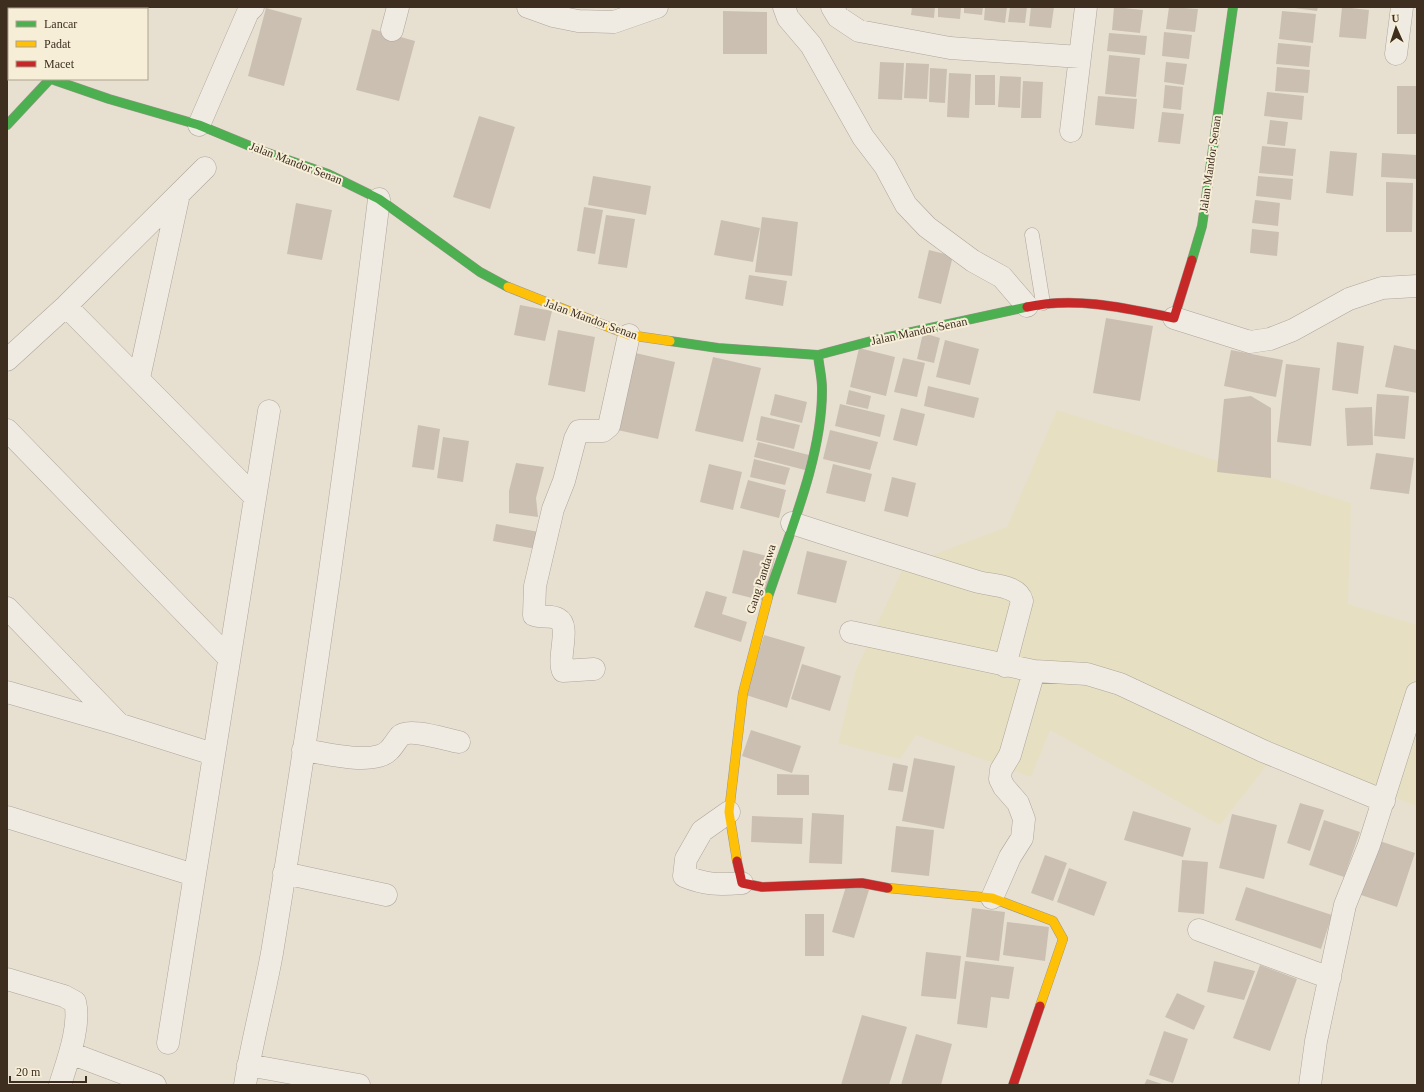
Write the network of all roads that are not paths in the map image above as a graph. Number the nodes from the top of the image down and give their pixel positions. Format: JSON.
{"nodes":[{"id":1,"x":253,"y":7,"type":"edge"},
{"id":2,"x":398,"y":7,"type":"edge"},
{"id":3,"x":528,"y":7,"type":"edge"},
{"id":4,"x":657,"y":7,"type":"edge"},
{"id":5,"x":784,"y":7,"type":"edge"},
{"id":6,"x":832,"y":7,"type":"edge"},
{"id":7,"x":1086,"y":7,"type":"edge"},
{"id":8,"x":1233,"y":7,"type":"edge"},
{"id":9,"x":1402,"y":7,"type":"edge"},
{"id":10,"x":392,"y":30,"type":"dead end"},
{"id":11,"x":1396,"y":54,"type":"dead end"},
{"id":12,"x":1080,"y":57,"type":"junction"},
{"id":13,"x":50,"y":80,"type":"edge"},
{"id":14,"x":54,"y":80,"type":"edge"},
{"id":15,"x":7,"y":125,"type":"edge"},
{"id":16,"x":199,"y":125,"type":"junction"},
{"id":17,"x":1071,"y":131,"type":"dead end"},
{"id":18,"x":205,"y":168,"type":"dead end"},
{"id":19,"x":179,"y":194,"type":"junction"},
{"id":20,"x":379,"y":199,"type":"junction"},
{"id":21,"x":1032,"y":236,"type":"dead end"},
{"id":22,"x":1417,"y":286,"type":"edge"},
{"id":23,"x":1035,"y":305,"type":"junction"},
{"id":24,"x":66,"y":306,"type":"junction"},
{"id":25,"x":1174,"y":318,"type":"junction"},
{"id":26,"x":629,"y":335,"type":"junction"},
{"id":27,"x":818,"y":355,"type":"junction"},
{"id":28,"x":7,"y":360,"type":"edge"},
{"id":29,"x":139,"y":378,"type":"junction"},
{"id":30,"x":269,"y":411,"type":"dead end"},
{"id":31,"x":7,"y":430,"type":"edge"},
{"id":32,"x":255,"y":497,"type":"junction"},
{"id":33,"x":792,"y":523,"type":"junction"},
{"id":34,"x":7,"y":608,"type":"edge"},
{"id":35,"x":851,"y":632,"type":"dead end"},
{"id":36,"x":229,"y":658,"type":"junction"},
{"id":37,"x":1005,"y":666,"type":"junction"},
{"id":38,"x":594,"y":670,"type":"dead end"},
{"id":39,"x":1034,"y":671,"type":"junction"},
{"id":40,"x":7,"y":692,"type":"edge"},
{"id":41,"x":1417,"y":693,"type":"edge"},
{"id":42,"x":118,"y":724,"type":"junction"},
{"id":43,"x":459,"y":742,"type":"dead end"},
{"id":44,"x":303,"y":750,"type":"junction"},
{"id":45,"x":213,"y":754,"type":"junction"},
{"id":46,"x":1384,"y":801,"type":"junction"},
{"id":47,"x":730,"y":812,"type":"junction"},
{"id":48,"x":7,"y":817,"type":"edge"},
{"id":49,"x":284,"y":873,"type":"junction"},
{"id":50,"x":194,"y":875,"type":"junction"},
{"id":51,"x":742,"y":883,"type":"junction"},
{"id":52,"x":386,"y":895,"type":"dead end"},
{"id":53,"x":992,"y":898,"type":"junction"},
{"id":54,"x":1199,"y":930,"type":"dead end"},
{"id":55,"x":1330,"y":978,"type":"junction"},
{"id":56,"x":7,"y":979,"type":"edge"},
{"id":57,"x":168,"y":1043,"type":"dead end"},
{"id":58,"x":70,"y":1054,"type":"junction"},
{"id":59,"x":247,"y":1075,"type":"edge"},
{"id":60,"x":326,"y":1082,"type":"edge"},
{"id":61,"x":60,"y":1085,"type":"edge"},
{"id":62,"x":155,"y":1085,"type":"edge"},
{"id":63,"x":359,"y":1085,"type":"edge"},
{"id":64,"x":1013,"y":1085,"type":"edge"},
{"id":65,"x":1310,"y":1085,"type":"edge"}],
"edges":[{"from":1,"to":16,"type":"street"},
{"from":2,"to":10,"type":"street"},
{"from":3,"to":4,"type":"street"},
{"from":5,"to":23,"type":"street"},
{"from":6,"to":12,"type":"street"},
{"from":7,"to":12,"type":"street"},
{"from":8,"to":25,"type":"street","name":"Jalan Mandor Senan"},
{"from":9,"to":11,"type":"street"},
{"from":12,"to":17,"type":"street"},
{"from":13,"to":15,"type":"street"},
{"from":14,"to":16,"type":"street","name":"Jalan Mandor Senan"},
{"from":16,"to":20,"type":"street","name":"Jalan Mandor Senan"},
{"from":18,"to":19,"type":"street"},
{"from":19,"to":24,"type":"street"},
{"from":19,"to":29,"type":"street"},
{"from":20,"to":26,"type":"street","name":"Jalan Mandor Senan"},
{"from":20,"to":44,"type":"street"},
{"from":21,"to":23,"type":"lane"},
{"from":22,"to":25,"type":"street","name":"Jalan Mandor Senan"},
{"from":23,"to":25,"type":"street","name":"Jalan Mandor Senan"},
{"from":23,"to":27,"type":"street","name":"Jalan Mandor Senan"},
{"from":24,"to":28,"type":"street"},
{"from":24,"to":29,"type":"street"},
{"from":26,"to":27,"type":"street","name":"Jalan Mandor Senan"},
{"from":26,"to":38,"type":"street"},
{"from":27,"to":33,"type":"street","name":"Gang Pandawa"},
{"from":29,"to":32,"type":"street"},
{"from":30,"to":32,"type":"street"},
{"from":31,"to":36,"type":"street"},
{"from":32,"to":36,"type":"street"},
{"from":33,"to":37,"type":"street"},
{"from":33,"to":47,"type":"street","name":"Gang Pandawa"},
{"from":34,"to":42,"type":"street"},
{"from":35,"to":37,"type":"street"},
{"from":36,"to":45,"type":"street"},
{"from":37,"to":39,"type":"street"},
{"from":39,"to":46,"type":"street"},
{"from":39,"to":53,"type":"street"},
{"from":40,"to":42,"type":"street"},
{"from":41,"to":46,"type":"street"},
{"from":42,"to":45,"type":"street"},
{"from":43,"to":44,"type":"street"},
{"from":44,"to":49,"type":"street"},
{"from":45,"to":50,"type":"street"},
{"from":46,"to":55,"type":"street"},
{"from":47,"to":51,"type":"street","name":"Gang Pandawa"},
{"from":47,"to":51,"type":"street"},
{"from":48,"to":50,"type":"street"},
{"from":49,"to":52,"type":"street"},
{"from":49,"to":59,"type":"street"},
{"from":50,"to":57,"type":"street"},
{"from":51,"to":53,"type":"street"},
{"from":53,"to":64,"type":"street"},
{"from":54,"to":55,"type":"street"},
{"from":55,"to":65,"type":"street"},
{"from":56,"to":58,"type":"street"},
{"from":58,"to":61,"type":"street"},
{"from":58,"to":62,"type":"street"},
{"from":59,"to":60,"type":"street"},
{"from":60,"to":63,"type":"street"}]}
